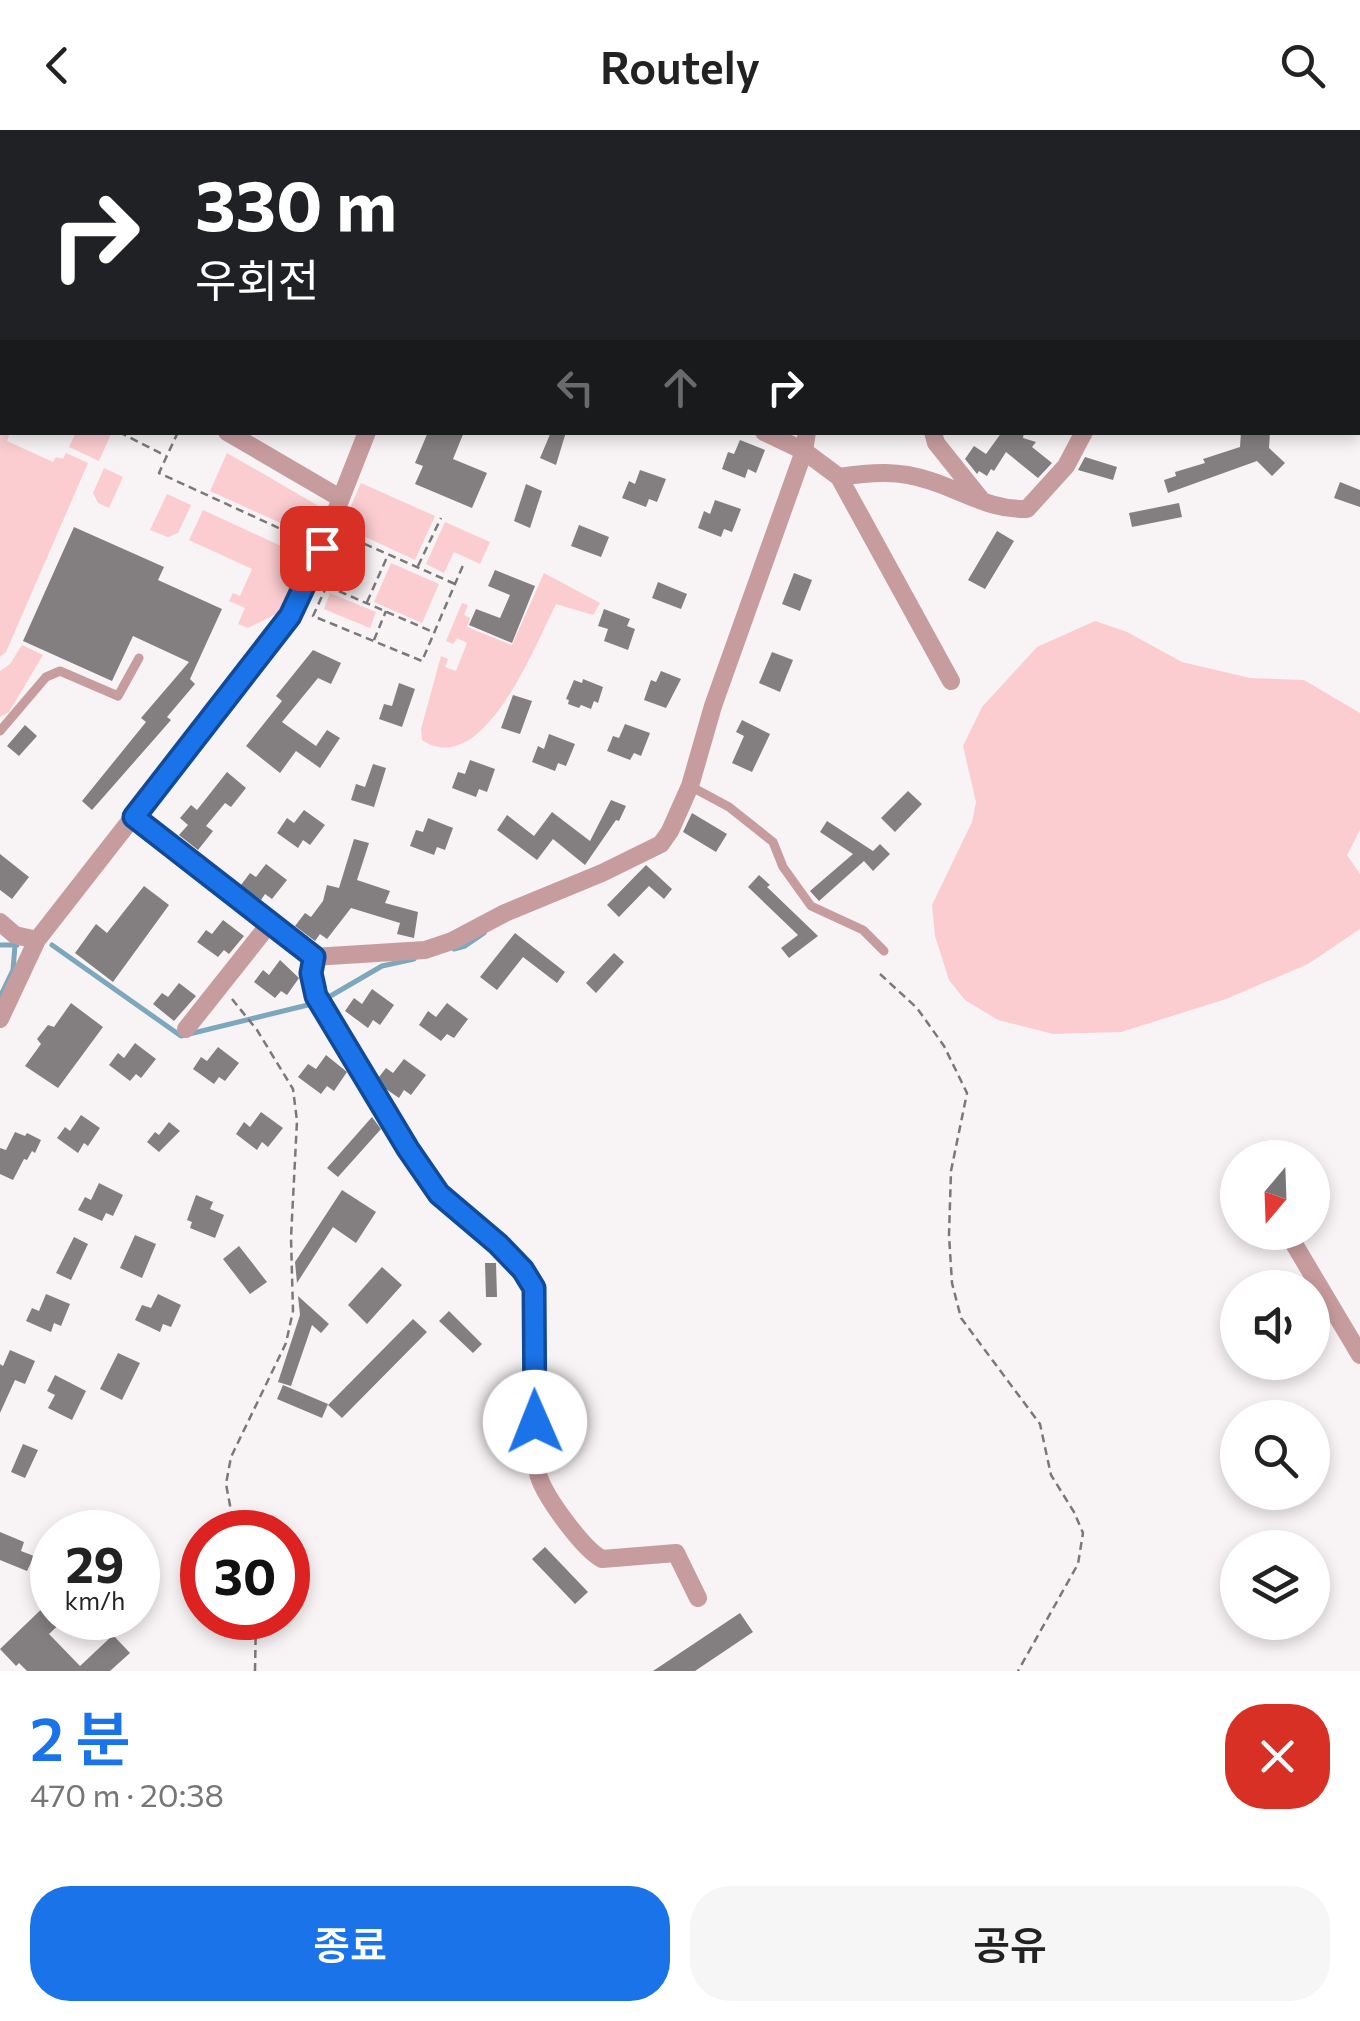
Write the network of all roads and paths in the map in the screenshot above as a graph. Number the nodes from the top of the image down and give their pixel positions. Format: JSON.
{"nodes":[{"id":1,"x":125,"y":435,"type":"edge"},
{"id":2,"x":177,"y":435,"type":"edge"},
{"id":3,"x":232,"y":435,"type":"edge"},
{"id":4,"x":365,"y":435,"type":"edge"},
{"id":5,"x":777,"y":435,"type":"edge"},
{"id":6,"x":934,"y":435,"type":"edge"},
{"id":7,"x":1082,"y":435,"type":"edge"},
{"id":8,"x":806,"y":442,"type":"edge"},
{"id":9,"x":167,"y":456,"type":"junction"},
{"id":10,"x":839,"y":476,"type":"junction"},
{"id":11,"x":340,"y":498,"type":"junction"},
{"id":12,"x":984,"y":502,"type":"junction"},
{"id":13,"x":442,"y":518,"type":"dead end"},
{"id":14,"x":322,"y":548,"type":"junction"},
{"id":15,"x":388,"y":555,"type":"junction"},
{"id":16,"x":464,"y":563,"type":"dead end"},
{"id":17,"x":418,"y":568,"type":"junction"},
{"id":18,"x":454,"y":584,"type":"junction"},
{"id":19,"x":327,"y":586,"type":"junction"},
{"id":20,"x":367,"y":604,"type":"junction"},
{"id":21,"x":386,"y":611,"type":"junction"},
{"id":22,"x":434,"y":632,"type":"junction"},
{"id":23,"x":373,"y":641,"type":"junction"},
{"id":24,"x":139,"y":658,"type":"dead end"},
{"id":25,"x":951,"y":681,"type":"dead end"},
{"id":26,"x":0,"y":731,"type":"edge"},
{"id":27,"x":690,"y":786,"type":"junction"},
{"id":28,"x":134,"y":817,"type":"junction"},
{"id":29,"x":0,"y":922,"type":"edge"},
{"id":30,"x":270,"y":923,"type":"junction"},
{"id":31,"x":37,"y":940,"type":"junction"},
{"id":32,"x":884,"y":951,"type":"dead end"},
{"id":33,"x":314,"y":957,"type":"junction"},
{"id":34,"x":880,"y":974,"type":"dead end"},
{"id":35,"x":226,"y":980,"type":"junction"},
{"id":36,"x":0,"y":1018,"type":"edge"},
{"id":37,"x":186,"y":1029,"type":"dead end"},
{"id":38,"x":1298,"y":1250,"type":"edge"},
{"id":39,"x":1360,"y":1355,"type":"edge"},
{"id":40,"x":231,"y":1510,"type":"edge"},
{"id":41,"x":698,"y":1598,"type":"dead end"},
{"id":42,"x":256,"y":1640,"type":"edge"},
{"id":43,"x":255,"y":1671,"type":"edge"},
{"id":44,"x":1018,"y":1671,"type":"edge"}],
"edges":[{"from":1,"to":9,"type":"path"},
{"from":2,"to":9,"type":"path"},
{"from":3,"to":11,"type":"street"},
{"from":4,"to":11,"type":"street"},
{"from":5,"to":8,"type":"street"},
{"from":6,"to":12,"type":"street"},
{"from":7,"to":12,"type":"street"},
{"from":8,"to":10,"type":"street"},
{"from":8,"to":27,"type":"street"},
{"from":9,"to":14,"type":"path"},
{"from":10,"to":12,"type":"street"},
{"from":10,"to":25,"type":"street"},
{"from":11,"to":14,"type":"street"},
{"from":13,"to":17,"type":"path"},
{"from":14,"to":28,"type":"street"},
{"from":15,"to":17,"type":"path"},
{"from":15,"to":19,"type":"path"},
{"from":15,"to":20,"type":"path"},
{"from":16,"to":18,"type":"path"},
{"from":17,"to":18,"type":"path"},
{"from":18,"to":22,"type":"path"},
{"from":19,"to":20,"type":"path"},
{"from":19,"to":23,"type":"path"},
{"from":20,"to":21,"type":"path"},
{"from":21,"to":22,"type":"path"},
{"from":21,"to":23,"type":"path"},
{"from":22,"to":23,"type":"path"},
{"from":24,"to":26,"type":"lane"},
{"from":27,"to":32,"type":"lane"},
{"from":27,"to":33,"type":"street"},
{"from":28,"to":30,"type":"street"},
{"from":28,"to":31,"type":"street"},
{"from":29,"to":31,"type":"street"},
{"from":30,"to":33,"type":"street"},
{"from":30,"to":35,"type":"street"},
{"from":31,"to":36,"type":"street"},
{"from":33,"to":41,"type":"street"},
{"from":34,"to":44,"type":"path"},
{"from":35,"to":37,"type":"street"},
{"from":35,"to":40,"type":"path"},
{"from":38,"to":39,"type":"street"},
{"from":42,"to":43,"type":"path"}]}
